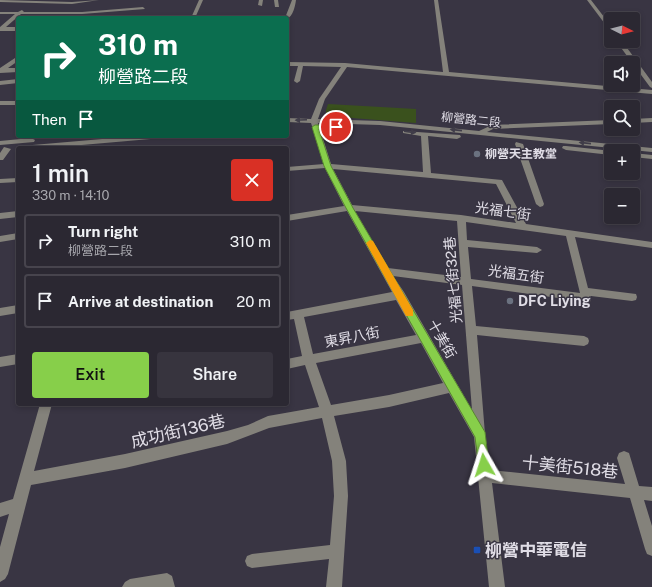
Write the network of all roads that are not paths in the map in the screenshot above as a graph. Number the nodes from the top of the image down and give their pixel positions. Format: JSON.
{"nodes":[{"id":1,"x":97,"y":0,"type":"edge"},
{"id":2,"x":201,"y":0,"type":"edge"},
{"id":3,"x":276,"y":0,"type":"edge"},
{"id":4,"x":294,"y":0,"type":"edge"},
{"id":5,"x":436,"y":0,"type":"edge"},
{"id":6,"x":589,"y":0,"type":"edge"},
{"id":7,"x":0,"y":1,"type":"edge"},
{"id":8,"x":34,"y":1,"type":"junction"},
{"id":9,"x":73,"y":2,"type":"edge"},
{"id":10,"x":277,"y":6,"type":"dead end"},
{"id":11,"x":143,"y":8,"type":"dead end"},
{"id":12,"x":137,"y":9,"type":"junction"},
{"id":13,"x":65,"y":12,"type":"junction"},
{"id":14,"x":0,"y":13,"type":"edge"},
{"id":15,"x":20,"y":13,"type":"junction"},
{"id":16,"x":130,"y":15,"type":"edge"},
{"id":17,"x":16,"y":16,"type":"edge"},
{"id":18,"x":16,"y":16,"type":"edge"},
{"id":19,"x":62,"y":16,"type":"edge"},
{"id":20,"x":194,"y":16,"type":"edge"},
{"id":21,"x":288,"y":16,"type":"edge"},
{"id":22,"x":604,"y":20,"type":"edge"},
{"id":23,"x":0,"y":29,"type":"edge"},
{"id":24,"x":16,"y":29,"type":"edge"},
{"id":25,"x":624,"y":48,"type":"edge"},
{"id":26,"x":16,"y":59,"type":"edge"},
{"id":27,"x":289,"y":64,"type":"edge"},
{"id":28,"x":301,"y":64,"type":"junction"},
{"id":29,"x":345,"y":65,"type":"junction"},
{"id":30,"x":1,"y":70,"type":"edge"},
{"id":31,"x":16,"y":70,"type":"edge"},
{"id":32,"x":446,"y":74,"type":"junction"},
{"id":33,"x":16,"y":81,"type":"edge"},
{"id":34,"x":297,"y":81,"type":"dead end"},
{"id":35,"x":0,"y":83,"type":"edge"},
{"id":36,"x":652,"y":86,"type":"edge"},
{"id":37,"x":652,"y":92,"type":"edge"},
{"id":38,"x":0,"y":103,"type":"edge"},
{"id":39,"x":16,"y":103,"type":"edge"},
{"id":40,"x":289,"y":120,"type":"edge"},
{"id":41,"x":652,"y":120,"type":"edge"},
{"id":42,"x":640,"y":121,"type":"edge"},
{"id":43,"x":604,"y":122,"type":"edge"},
{"id":44,"x":315,"y":123,"type":"junction"},
{"id":45,"x":289,"y":127,"type":"edge"},
{"id":46,"x":424,"y":134,"type":"junction"},
{"id":47,"x":476,"y":136,"type":"junction"},
{"id":48,"x":59,"y":138,"type":"edge"},
{"id":49,"x":143,"y":138,"type":"edge"},
{"id":50,"x":106,"y":142,"type":"edge"},
{"id":51,"x":0,"y":143,"type":"edge"},
{"id":52,"x":519,"y":144,"type":"junction"},
{"id":53,"x":49,"y":146,"type":"edge"},
{"id":54,"x":16,"y":148,"type":"edge"},
{"id":55,"x":4,"y":150,"type":"edge"},
{"id":56,"x":652,"y":150,"type":"edge"},
{"id":57,"x":604,"y":152,"type":"edge"},
{"id":58,"x":640,"y":156,"type":"edge"},
{"id":59,"x":652,"y":157,"type":"edge"},
{"id":60,"x":0,"y":158,"type":"edge"},
{"id":61,"x":328,"y":166,"type":"junction"},
{"id":62,"x":289,"y":169,"type":"edge"},
{"id":63,"x":427,"y":175,"type":"junction"},
{"id":64,"x":16,"y":180,"type":"edge"},
{"id":65,"x":0,"y":181,"type":"edge"},
{"id":66,"x":540,"y":204,"type":"dead end"},
{"id":67,"x":350,"y":208,"type":"junction"},
{"id":68,"x":16,"y":214,"type":"edge"},
{"id":69,"x":0,"y":216,"type":"edge"},
{"id":70,"x":289,"y":218,"type":"edge"},
{"id":71,"x":461,"y":218,"type":"junction"},
{"id":72,"x":523,"y":227,"type":"junction"},
{"id":73,"x":570,"y":234,"type":"junction"},
{"id":74,"x":16,"y":236,"type":"edge"},
{"id":75,"x":0,"y":239,"type":"edge"},
{"id":76,"x":464,"y":243,"type":"junction"},
{"id":77,"x":652,"y":245,"type":"edge"},
{"id":78,"x":537,"y":250,"type":"dead end"},
{"id":79,"x":386,"y":271,"type":"junction"},
{"id":80,"x":467,"y":281,"type":"junction"},
{"id":81,"x":584,"y":291,"type":"junction"},
{"id":82,"x":400,"y":295,"type":"junction"},
{"id":83,"x":632,"y":297,"type":"dead end"},
{"id":84,"x":16,"y":309,"type":"edge"},
{"id":85,"x":0,"y":312,"type":"edge"},
{"id":86,"x":292,"y":314,"type":"edge"},
{"id":87,"x":472,"y":330,"type":"junction"},
{"id":88,"x":423,"y":338,"type":"junction"},
{"id":89,"x":584,"y":340,"type":"dead end"},
{"id":90,"x":16,"y":359,"type":"edge"},
{"id":91,"x":309,"y":360,"type":"junction"},
{"id":92,"x":0,"y":362,"type":"edge"},
{"id":93,"x":289,"y":364,"type":"edge"},
{"id":94,"x":452,"y":387,"type":"junction"},
{"id":95,"x":45,"y":406,"type":"edge"},
{"id":96,"x":327,"y":412,"type":"junction"},
{"id":97,"x":480,"y":436,"type":"junction"},
{"id":98,"x":624,"y":458,"type":"dead end"},
{"id":99,"x":485,"y":476,"type":"junction"},
{"id":100,"x":26,"y":479,"type":"junction"},
{"id":101,"x":634,"y":492,"type":"junction"},
{"id":102,"x":652,"y":494,"type":"edge"},
{"id":103,"x":19,"y":504,"type":"junction"},
{"id":104,"x":0,"y":510,"type":"edge"},
{"id":105,"x":652,"y":549,"type":"edge"},
{"id":106,"x":338,"y":551,"type":"junction"},
{"id":107,"x":252,"y":561,"type":"dead end"},
{"id":108,"x":0,"y":574,"type":"edge"},
{"id":109,"x":130,"y":587,"type":"edge"},
{"id":110,"x":167,"y":587,"type":"edge"},
{"id":111,"x":334,"y":587,"type":"edge"},
{"id":112,"x":497,"y":587,"type":"edge"}],
"edges":[{"from":1,"to":9,"type":"street"},
{"from":2,"to":20,"type":"street"},
{"from":3,"to":10,"type":"street"},
{"from":4,"to":21,"type":"street"},
{"from":5,"to":32,"type":"street"},
{"from":6,"to":22,"type":"street"},
{"from":7,"to":8,"type":"street"},
{"from":8,"to":9,"type":"street"},
{"from":8,"to":15,"type":"street"},
{"from":9,"to":13,"type":"street"},
{"from":11,"to":12,"type":"street"},
{"from":12,"to":13,"type":"street"},
{"from":12,"to":16,"type":"street"},
{"from":13,"to":15,"type":"street"},
{"from":13,"to":19,"type":"street"},
{"from":14,"to":15,"type":"street"},
{"from":15,"to":17,"type":"street"},
{"from":18,"to":23,"type":"street"},
{"from":23,"to":24,"type":"street"},
{"from":25,"to":36,"type":"street"},
{"from":26,"to":30,"type":"street"},
{"from":27,"to":28,"type":"street"},
{"from":28,"to":29,"type":"street"},
{"from":28,"to":34,"type":"street"},
{"from":29,"to":32,"type":"street"},
{"from":29,"to":44,"type":"street"},
{"from":30,"to":31,"type":"street"},
{"from":32,"to":37,"type":"street"},
{"from":33,"to":35,"type":"street"},
{"from":38,"to":39,"type":"street"},
{"from":44,"to":40,"type":"street","name":"柳營路二段","one_way":true},
{"from":41,"to":42,"type":"street"},
{"from":43,"to":47,"type":"street"},
{"from":44,"to":45,"type":"street","name":"柳營路二段"},
{"from":44,"to":46,"type":"street","name":"柳營路二段","one_way":true},
{"from":47,"to":44,"type":"street","name":"柳營路二段","one_way":true},
{"from":44,"to":61,"type":"street","name":"十美街"},
{"from":46,"to":47,"type":"street","name":"柳營路二段"},
{"from":46,"to":63,"type":"street"},
{"from":47,"to":52,"type":"street","name":"柳營路二段"},
{"from":56,"to":47,"type":"street","name":"柳營路二段","one_way":true},
{"from":48,"to":51,"type":"street"},
{"from":49,"to":50,"type":"street"},
{"from":50,"to":53,"type":"street"},
{"from":52,"to":57,"type":"street","name":"柳營路二段"},
{"from":52,"to":66,"type":"street"},
{"from":54,"to":55,"type":"street"},
{"from":55,"to":60,"type":"street"},
{"from":58,"to":59,"type":"street"},
{"from":61,"to":62,"type":"street"},
{"from":61,"to":63,"type":"street"},
{"from":61,"to":67,"type":"street","name":"十美街"},
{"from":63,"to":72,"type":"street"},
{"from":64,"to":65,"type":"street"},
{"from":67,"to":70,"type":"street","name":"光福七街"},
{"from":67,"to":71,"type":"street","name":"光福七街"},
{"from":67,"to":79,"type":"street","name":"十美街"},
{"from":68,"to":69,"type":"street"},
{"from":71,"to":72,"type":"street","name":"光福七街"},
{"from":71,"to":76,"type":"street","name":"光福七街32巷"},
{"from":72,"to":73,"type":"street","name":"光福七街"},
{"from":73,"to":77,"type":"street","name":"光福七街"},
{"from":73,"to":81,"type":"street"},
{"from":74,"to":75,"type":"street"},
{"from":76,"to":78,"type":"street"},
{"from":76,"to":80,"type":"street","name":"光福七街32巷"},
{"from":79,"to":80,"type":"street","name":"光福五街"},
{"from":79,"to":82,"type":"street","name":"十美街"},
{"from":80,"to":81,"type":"street","name":"光福五街"},
{"from":80,"to":87,"type":"street","name":"光福七街32巷"},
{"from":81,"to":83,"type":"street"},
{"from":82,"to":86,"type":"street"},
{"from":82,"to":88,"type":"street","name":"十美街"},
{"from":84,"to":85,"type":"street"},
{"from":86,"to":91,"type":"street"},
{"from":87,"to":89,"type":"street"},
{"from":87,"to":97,"type":"street","name":"光福七街32巷"},
{"from":88,"to":91,"type":"street","name":"東昇八街"},
{"from":88,"to":94,"type":"street","name":"十美街"},
{"from":90,"to":92,"type":"street"},
{"from":91,"to":93,"type":"street","name":"東昇八街"},
{"from":91,"to":96,"type":"street"},
{"from":94,"to":96,"type":"street","name":"成功街136巷"},
{"from":94,"to":97,"type":"street","name":"十美街"},
{"from":95,"to":100,"type":"street"},
{"from":96,"to":100,"type":"street","name":"成功街136巷"},
{"from":96,"to":106,"type":"street"},
{"from":97,"to":99,"type":"street","name":"十美街"},
{"from":98,"to":101,"type":"street"},
{"from":99,"to":101,"type":"street","name":"十美街518巷"},
{"from":99,"to":112,"type":"street","name":"十美街"},
{"from":100,"to":103,"type":"street"},
{"from":101,"to":102,"type":"street","name":"十美街518巷"},
{"from":101,"to":105,"type":"street"},
{"from":103,"to":104,"type":"street"},
{"from":103,"to":108,"type":"street"},
{"from":106,"to":107,"type":"street"},
{"from":106,"to":111,"type":"street"},
{"from":109,"to":110,"type":"street"}]}
